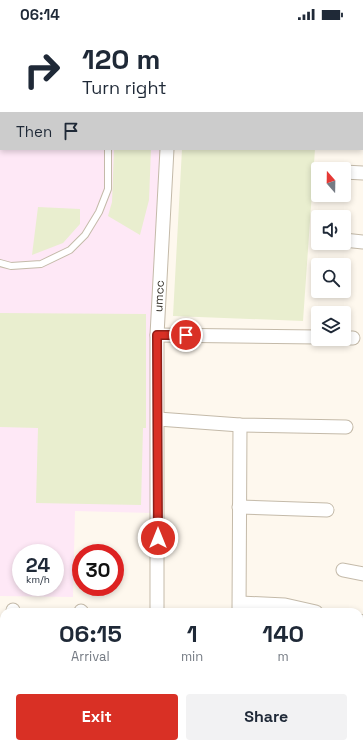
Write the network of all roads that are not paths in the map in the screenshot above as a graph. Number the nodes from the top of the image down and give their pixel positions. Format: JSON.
{"nodes":[{"id":1,"x":108,"y":150,"type":"edge"},
{"id":2,"x":166,"y":150,"type":"edge"},
{"id":3,"x":351,"y":172,"type":"edge"},
{"id":4,"x":363,"y":173,"type":"edge"},
{"id":5,"x":351,"y":241,"type":"edge"},
{"id":6,"x":363,"y":242,"type":"edge"},
{"id":7,"x":0,"y":263,"type":"edge"},
{"id":8,"x":157,"y":335,"type":"junction"},
{"id":9,"x":311,"y":337,"type":"edge"},
{"id":10,"x":158,"y":419,"type":"junction"},
{"id":11,"x":240,"y":425,"type":"junction"},
{"id":12,"x":346,"y":427,"type":"dead end"},
{"id":13,"x":239,"y":507,"type":"junction"},
{"id":14,"x":327,"y":510,"type":"dead end"},
{"id":15,"x":343,"y":570,"type":"dead end"},
{"id":16,"x":363,"y":574,"type":"edge"},
{"id":17,"x":157,"y":608,"type":"edge"},
{"id":18,"x":240,"y":608,"type":"edge"},
{"id":19,"x":284,"y":608,"type":"edge"}],
"edges":[{"from":1,"to":7,"type":"lane"},
{"from":2,"to":8,"type":"street","name":"umcc"},
{"from":3,"to":4,"type":"street"},
{"from":5,"to":6,"type":"street"},
{"from":8,"to":9,"type":"street"},
{"from":8,"to":10,"type":"street","name":"umcc"},
{"from":10,"to":11,"type":"street"},
{"from":10,"to":17,"type":"street","name":"umcc"},
{"from":11,"to":12,"type":"street"},
{"from":11,"to":13,"type":"street"},
{"from":13,"to":14,"type":"street"},
{"from":13,"to":18,"type":"street"},
{"from":15,"to":16,"type":"street"},
{"from":18,"to":19,"type":"street"}]}
